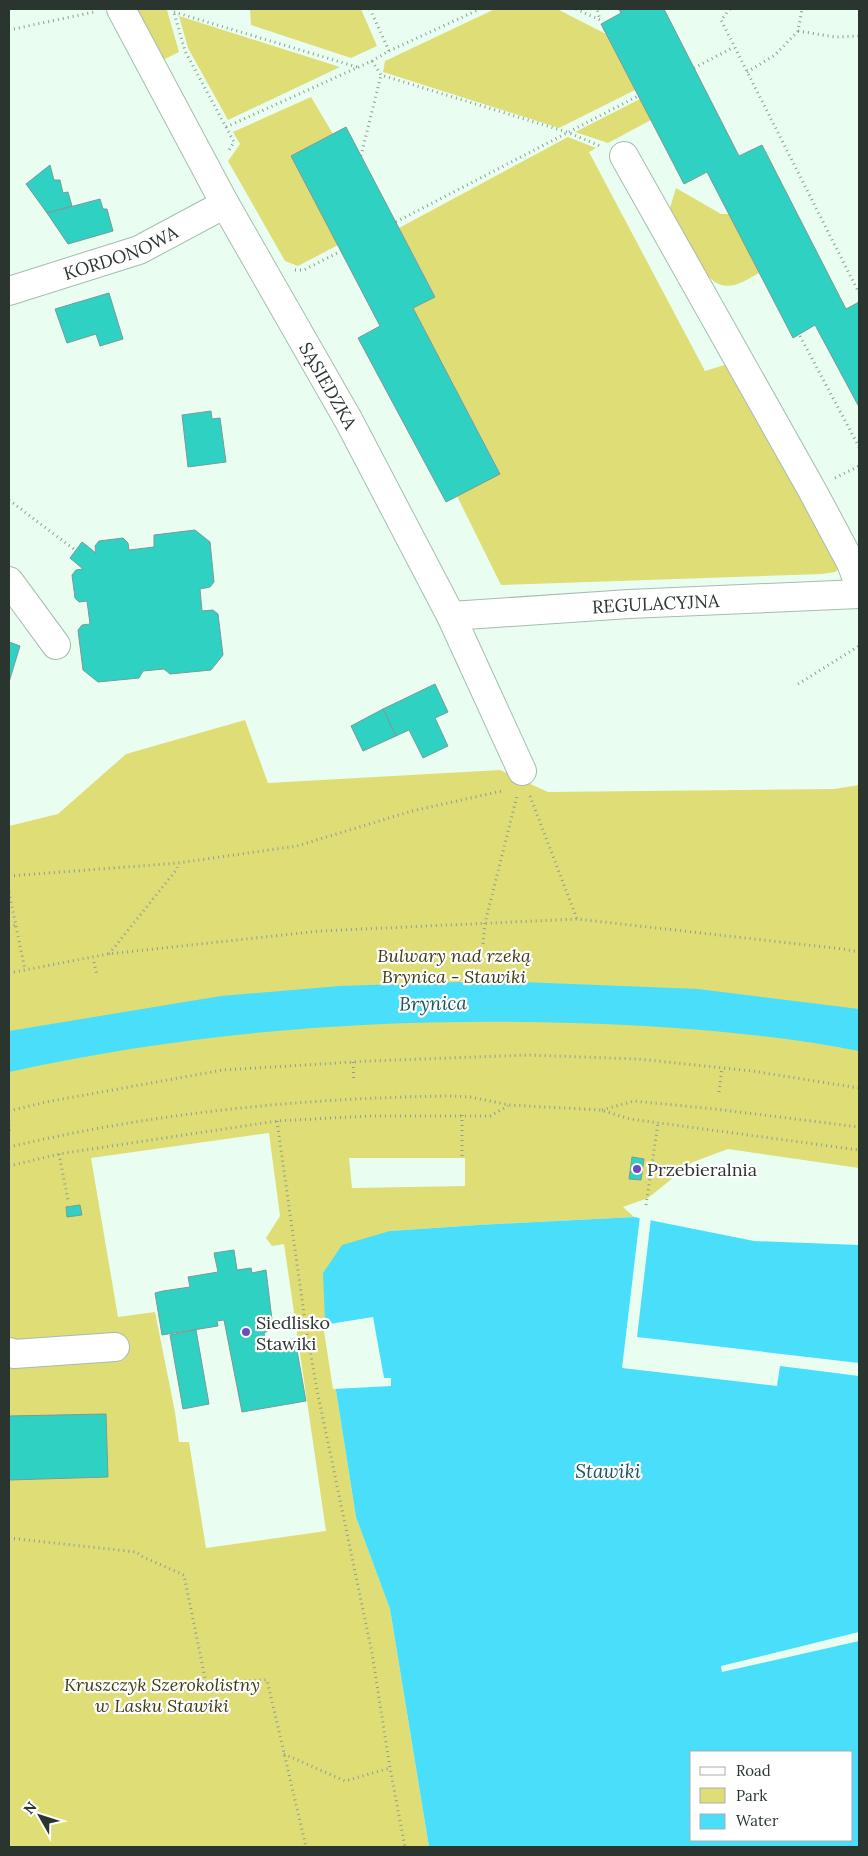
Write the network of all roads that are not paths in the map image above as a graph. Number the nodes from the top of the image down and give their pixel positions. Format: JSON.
{"nodes":[{"id":1,"x":108,"y":10,"type":"edge"},
{"id":2,"x":624,"y":156,"type":"road end"},
{"id":3,"x":225,"y":204,"type":"junction"},
{"id":4,"x":9,"y":291,"type":"edge"},
{"id":5,"x":9,"y":581,"type":"edge"},
{"id":6,"x":859,"y":584,"type":"edge"},
{"id":7,"x":859,"y":594,"type":"edge"},
{"id":8,"x":451,"y":616,"type":"junction"},
{"id":9,"x":56,"y":645,"type":"dead end"},
{"id":10,"x":522,"y":781,"type":"road end"},
{"id":11,"x":115,"y":1347,"type":"dead end"},
{"id":12,"x":9,"y":1352,"type":"edge"}],
"edges":[{"from":1,"to":3,"type":"street","name":"SĄSIEDZKA"},
{"from":2,"to":6,"type":"street"},
{"from":3,"to":4,"type":"street","name":"KORDONOWA"},
{"from":3,"to":8,"type":"street","name":"SĄSIEDZKA"},
{"from":5,"to":9,"type":"street"},
{"from":7,"to":8,"type":"street","name":"REGULACYJNA"},
{"from":8,"to":10,"type":"street","name":"SĄSIEDZKA"},
{"from":11,"to":12,"type":"street"}]}
